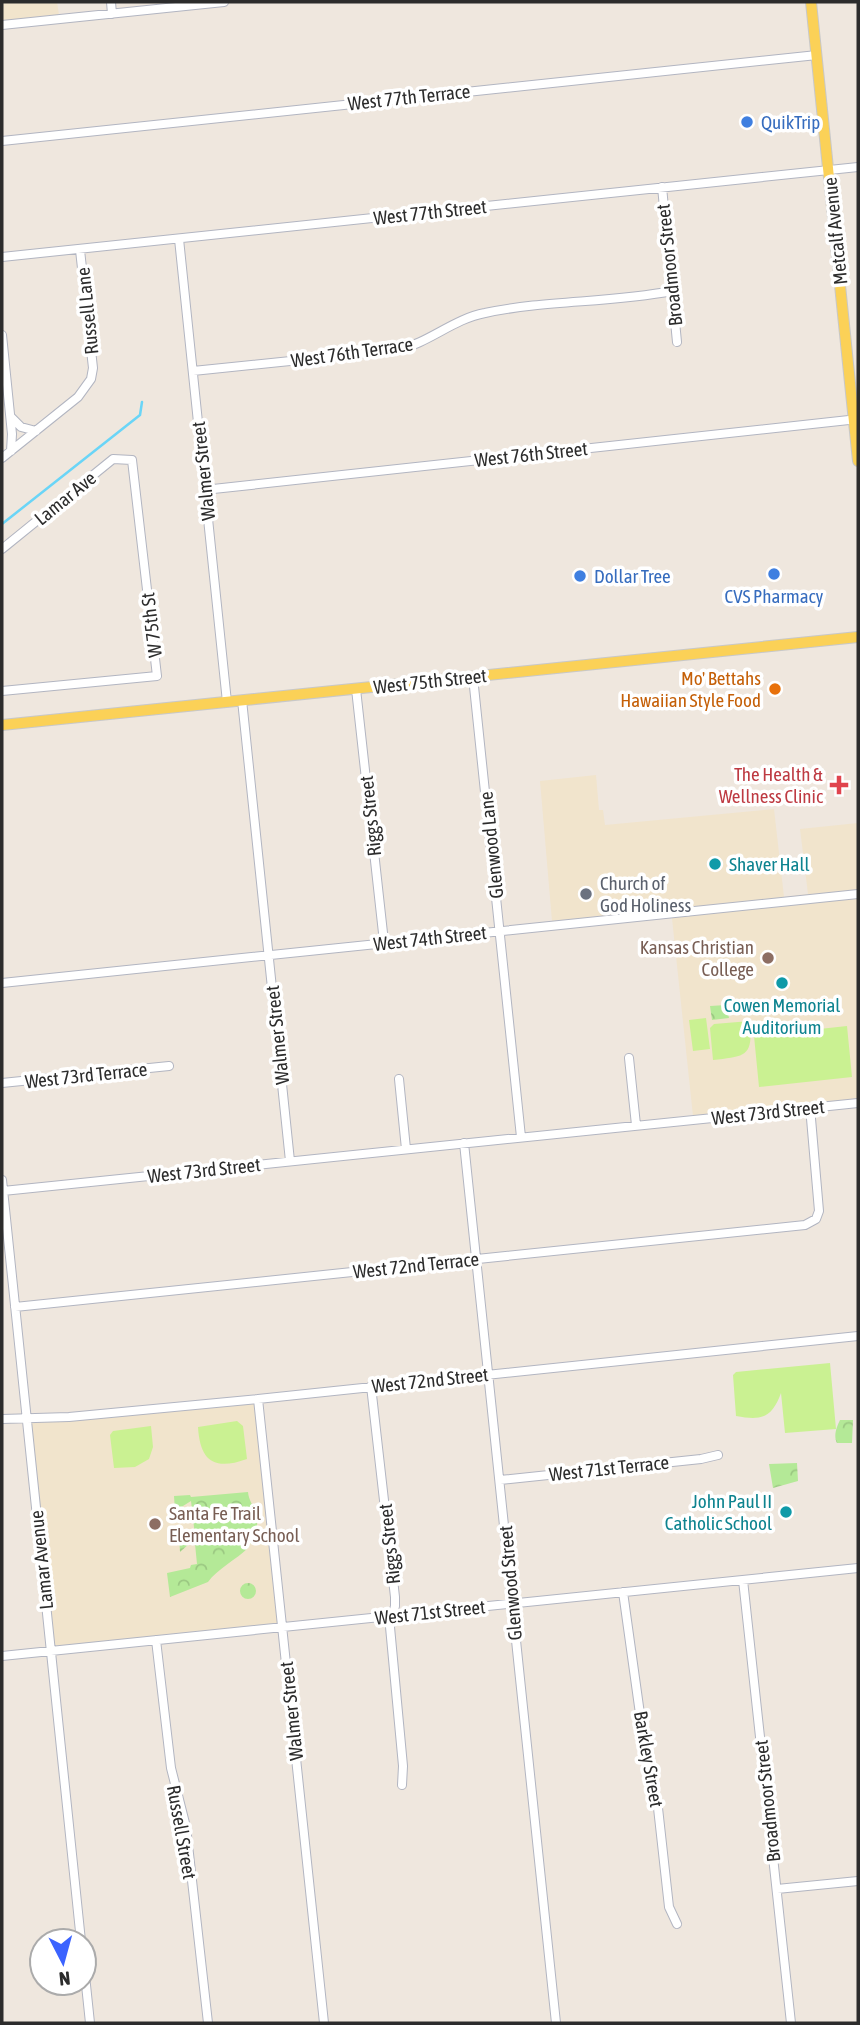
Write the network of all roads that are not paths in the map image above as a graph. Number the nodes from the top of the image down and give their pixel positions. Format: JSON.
{"nodes":[{"id":1,"x":111,"y":2,"type":"edge"},
{"id":2,"x":224,"y":2,"type":"edge"},
{"id":3,"x":811,"y":2,"type":"edge"},
{"id":4,"x":112,"y":14,"type":"junction"},
{"id":5,"x":2,"y":25,"type":"edge"},
{"id":6,"x":817,"y":55,"type":"junction"},
{"id":7,"x":2,"y":141,"type":"edge"},
{"id":8,"x":858,"y":167,"type":"edge"},
{"id":9,"x":828,"y":171,"type":"junction"},
{"id":10,"x":662,"y":187,"type":"junction"},
{"id":11,"x":179,"y":239,"type":"junction"},
{"id":12,"x":80,"y":250,"type":"junction"},
{"id":13,"x":2,"y":257,"type":"edge"},
{"id":14,"x":672,"y":291,"type":"junction"},
{"id":15,"x":2,"y":335,"type":"edge"},
{"id":16,"x":677,"y":342,"type":"dead end"},
{"id":17,"x":193,"y":371,"type":"junction"},
{"id":18,"x":10,"y":417,"type":"junction"},
{"id":19,"x":856,"y":419,"type":"edge"},
{"id":20,"x":36,"y":431,"type":"junction"},
{"id":21,"x":10,"y":451,"type":"junction"},
{"id":22,"x":2,"y":458,"type":"edge"},
{"id":23,"x":132,"y":460,"type":"joint"},
{"id":24,"x":858,"y":461,"type":"edge"},
{"id":25,"x":204,"y":490,"type":"junction"},
{"id":26,"x":2,"y":549,"type":"edge"},
{"id":27,"x":858,"y":637,"type":"edge"},
{"id":28,"x":473,"y":677,"type":"junction"},
{"id":29,"x":356,"y":689,"type":"junction"},
{"id":30,"x":2,"y":691,"type":"edge"},
{"id":31,"x":242,"y":701,"type":"junction"},
{"id":32,"x":227,"y":702,"type":"junction"},
{"id":33,"x":2,"y":725,"type":"edge"},
{"id":34,"x":858,"y":894,"type":"edge"},
{"id":35,"x":500,"y":931,"type":"junction"},
{"id":36,"x":384,"y":942,"type":"junction"},
{"id":37,"x":270,"y":953,"type":"junction"},
{"id":38,"x":2,"y":983,"type":"edge"},
{"id":39,"x":629,"y":1058,"type":"dead end"},
{"id":40,"x":169,"y":1066,"type":"dead end"},
{"id":41,"x":399,"y":1079,"type":"dead end"},
{"id":42,"x":2,"y":1083,"type":"edge"},
{"id":43,"x":858,"y":1102,"type":"edge"},
{"id":44,"x":810,"y":1107,"type":"junction"},
{"id":45,"x":636,"y":1125,"type":"junction"},
{"id":46,"x":521,"y":1137,"type":"junction"},
{"id":47,"x":464,"y":1143,"type":"junction"},
{"id":48,"x":405,"y":1149,"type":"junction"},
{"id":49,"x":290,"y":1161,"type":"junction"},
{"id":50,"x":2,"y":1184,"type":"edge"},
{"id":51,"x":476,"y":1259,"type":"junction"},
{"id":52,"x":15,"y":1307,"type":"junction"},
{"id":53,"x":858,"y":1336,"type":"edge"},
{"id":54,"x":488,"y":1374,"type":"junction"},
{"id":55,"x":371,"y":1386,"type":"junction"},
{"id":56,"x":258,"y":1399,"type":"junction"},
{"id":57,"x":26,"y":1417,"type":"junction"},
{"id":58,"x":2,"y":1419,"type":"edge"},
{"id":59,"x":718,"y":1455,"type":"dead end"},
{"id":60,"x":500,"y":1479,"type":"junction"},
{"id":61,"x":858,"y":1568,"type":"edge"},
{"id":62,"x":743,"y":1580,"type":"junction"},
{"id":63,"x":624,"y":1592,"type":"junction"},
{"id":64,"x":511,"y":1604,"type":"junction"},
{"id":65,"x":393,"y":1616,"type":"junction"},
{"id":66,"x":283,"y":1627,"type":"junction"},
{"id":67,"x":156,"y":1640,"type":"junction"},
{"id":68,"x":51,"y":1651,"type":"junction"},
{"id":69,"x":2,"y":1656,"type":"edge"},
{"id":70,"x":402,"y":1785,"type":"dead end"},
{"id":71,"x":858,"y":1881,"type":"edge"},
{"id":72,"x":777,"y":1889,"type":"junction"},
{"id":73,"x":677,"y":1924,"type":"dead end"},
{"id":74,"x":80,"y":1927,"type":"edge"},
{"id":75,"x":87,"y":1997,"type":"edge"},
{"id":76,"x":90,"y":2023,"type":"edge"},
{"id":77,"x":208,"y":2023,"type":"edge"},
{"id":78,"x":324,"y":2023,"type":"edge"},
{"id":79,"x":556,"y":2023,"type":"edge"},
{"id":80,"x":791,"y":2023,"type":"edge"}],
"edges":[{"from":1,"to":4,"type":"street"},
{"from":2,"to":4,"type":"street"},
{"from":3,"to":6,"type":"main road","name":"Metcalf Avenue"},
{"from":4,"to":5,"type":"street"},
{"from":6,"to":7,"type":"street","name":"West 77th Terrace"},
{"from":6,"to":9,"type":"main road","name":"Metcalf Avenue"},
{"from":8,"to":9,"type":"street","name":"West 77th Street"},
{"from":9,"to":10,"type":"street","name":"West 77th Street"},
{"from":9,"to":19,"type":"main road","name":"Metcalf Avenue"},
{"from":10,"to":11,"type":"street","name":"West 77th Street"},
{"from":10,"to":14,"type":"street","name":"Broadmoor Street"},
{"from":11,"to":12,"type":"street","name":"West 77th Street"},
{"from":11,"to":17,"type":"street","name":"Walmer Street"},
{"from":12,"to":13,"type":"street","name":"West 77th Street"},
{"from":12,"to":20,"type":"street","name":"Russell Lane"},
{"from":14,"to":16,"type":"street","name":"Broadmoor Street"},
{"from":14,"to":17,"type":"street","name":"West 76th Terrace"},
{"from":15,"to":18,"type":"street"},
{"from":17,"to":25,"type":"street","name":"Walmer Street"},
{"from":18,"to":20,"type":"street"},
{"from":18,"to":21,"type":"street"},
{"from":19,"to":24,"type":"main road","name":"Metcalf Avenue"},
{"from":19,"to":25,"type":"street","name":"West 76th Street"},
{"from":20,"to":21,"type":"street"},
{"from":21,"to":22,"type":"street"},
{"from":23,"to":26,"type":"street","name":"Lamar Ave"},
{"from":23,"to":30,"type":"street","name":"W 75th St"},
{"from":25,"to":32,"type":"street","name":"Walmer Street"},
{"from":27,"to":28,"type":"main road","name":"West 75th Street"},
{"from":28,"to":29,"type":"main road","name":"West 75th Street"},
{"from":28,"to":35,"type":"street","name":"Glenwood Lane"},
{"from":29,"to":31,"type":"main road","name":"West 75th Street"},
{"from":29,"to":36,"type":"street","name":"Riggs Street"},
{"from":31,"to":32,"type":"main road","name":"West 75th Street"},
{"from":31,"to":37,"type":"street","name":"Walmer Street"},
{"from":32,"to":33,"type":"main road","name":"West 75th Street"},
{"from":34,"to":35,"type":"street","name":"West 74th Street"},
{"from":35,"to":36,"type":"street","name":"West 74th Street"},
{"from":35,"to":46,"type":"street","name":"Glenwood Lane"},
{"from":36,"to":37,"type":"street","name":"West 74th Street"},
{"from":37,"to":38,"type":"street","name":"West 74th Street"},
{"from":37,"to":49,"type":"street","name":"Walmer Street"},
{"from":39,"to":45,"type":"street"},
{"from":40,"to":42,"type":"street","name":"West 73rd Terrace"},
{"from":41,"to":48,"type":"street"},
{"from":43,"to":44,"type":"street","name":"West 73rd Street"},
{"from":44,"to":45,"type":"street","name":"West 73rd Street"},
{"from":44,"to":51,"type":"street","name":"West 72nd Terrace"},
{"from":45,"to":46,"type":"street","name":"West 73rd Street"},
{"from":46,"to":47,"type":"street","name":"West 73rd Street"},
{"from":47,"to":48,"type":"street","name":"West 73rd Street"},
{"from":47,"to":51,"type":"street","name":"Glenwood Street"},
{"from":48,"to":49,"type":"street","name":"West 73rd Street"},
{"from":49,"to":50,"type":"street","name":"West 73rd Street"},
{"from":50,"to":52,"type":"street","name":"Lamar Avenue"},
{"from":51,"to":52,"type":"street","name":"West 72nd Terrace"},
{"from":51,"to":54,"type":"street","name":"Glenwood Street"},
{"from":52,"to":57,"type":"street","name":"Lamar Avenue"},
{"from":53,"to":54,"type":"street","name":"West 72nd Street"},
{"from":54,"to":55,"type":"street","name":"West 72nd Street"},
{"from":54,"to":60,"type":"street","name":"Glenwood Street"},
{"from":55,"to":56,"type":"street","name":"West 72nd Street"},
{"from":55,"to":65,"type":"street","name":"Riggs Street"},
{"from":56,"to":57,"type":"street","name":"West 72nd Street"},
{"from":56,"to":66,"type":"street","name":"Walmer Street"},
{"from":57,"to":58,"type":"street","name":"West 72nd Street"},
{"from":57,"to":68,"type":"street","name":"Lamar Avenue"},
{"from":59,"to":60,"type":"street","name":"West 71st Terrace"},
{"from":60,"to":64,"type":"street","name":"Glenwood Street"},
{"from":61,"to":62,"type":"street","name":"West 71st Street"},
{"from":62,"to":63,"type":"street","name":"West 71st Street"},
{"from":62,"to":72,"type":"street","name":"Broadmoor Street"},
{"from":63,"to":64,"type":"street","name":"West 71st Street"},
{"from":63,"to":73,"type":"street","name":"Barkley Street"},
{"from":64,"to":65,"type":"street","name":"West 71st Street"},
{"from":64,"to":79,"type":"street","name":"Glenwood Street"},
{"from":65,"to":66,"type":"street","name":"West 71st Street"},
{"from":65,"to":70,"type":"street","name":"Riggs Street"},
{"from":66,"to":67,"type":"street","name":"West 71st Street"},
{"from":66,"to":78,"type":"street","name":"Walmer Street"},
{"from":67,"to":68,"type":"street","name":"West 71st Street"},
{"from":67,"to":77,"type":"street","name":"Russell Street"},
{"from":68,"to":69,"type":"street","name":"West 71st Street"},
{"from":68,"to":74,"type":"street","name":"Lamar Avenue"},
{"from":71,"to":72,"type":"street"},
{"from":72,"to":80,"type":"street","name":"Broadmoor Street"},
{"from":75,"to":76,"type":"street"}]}
